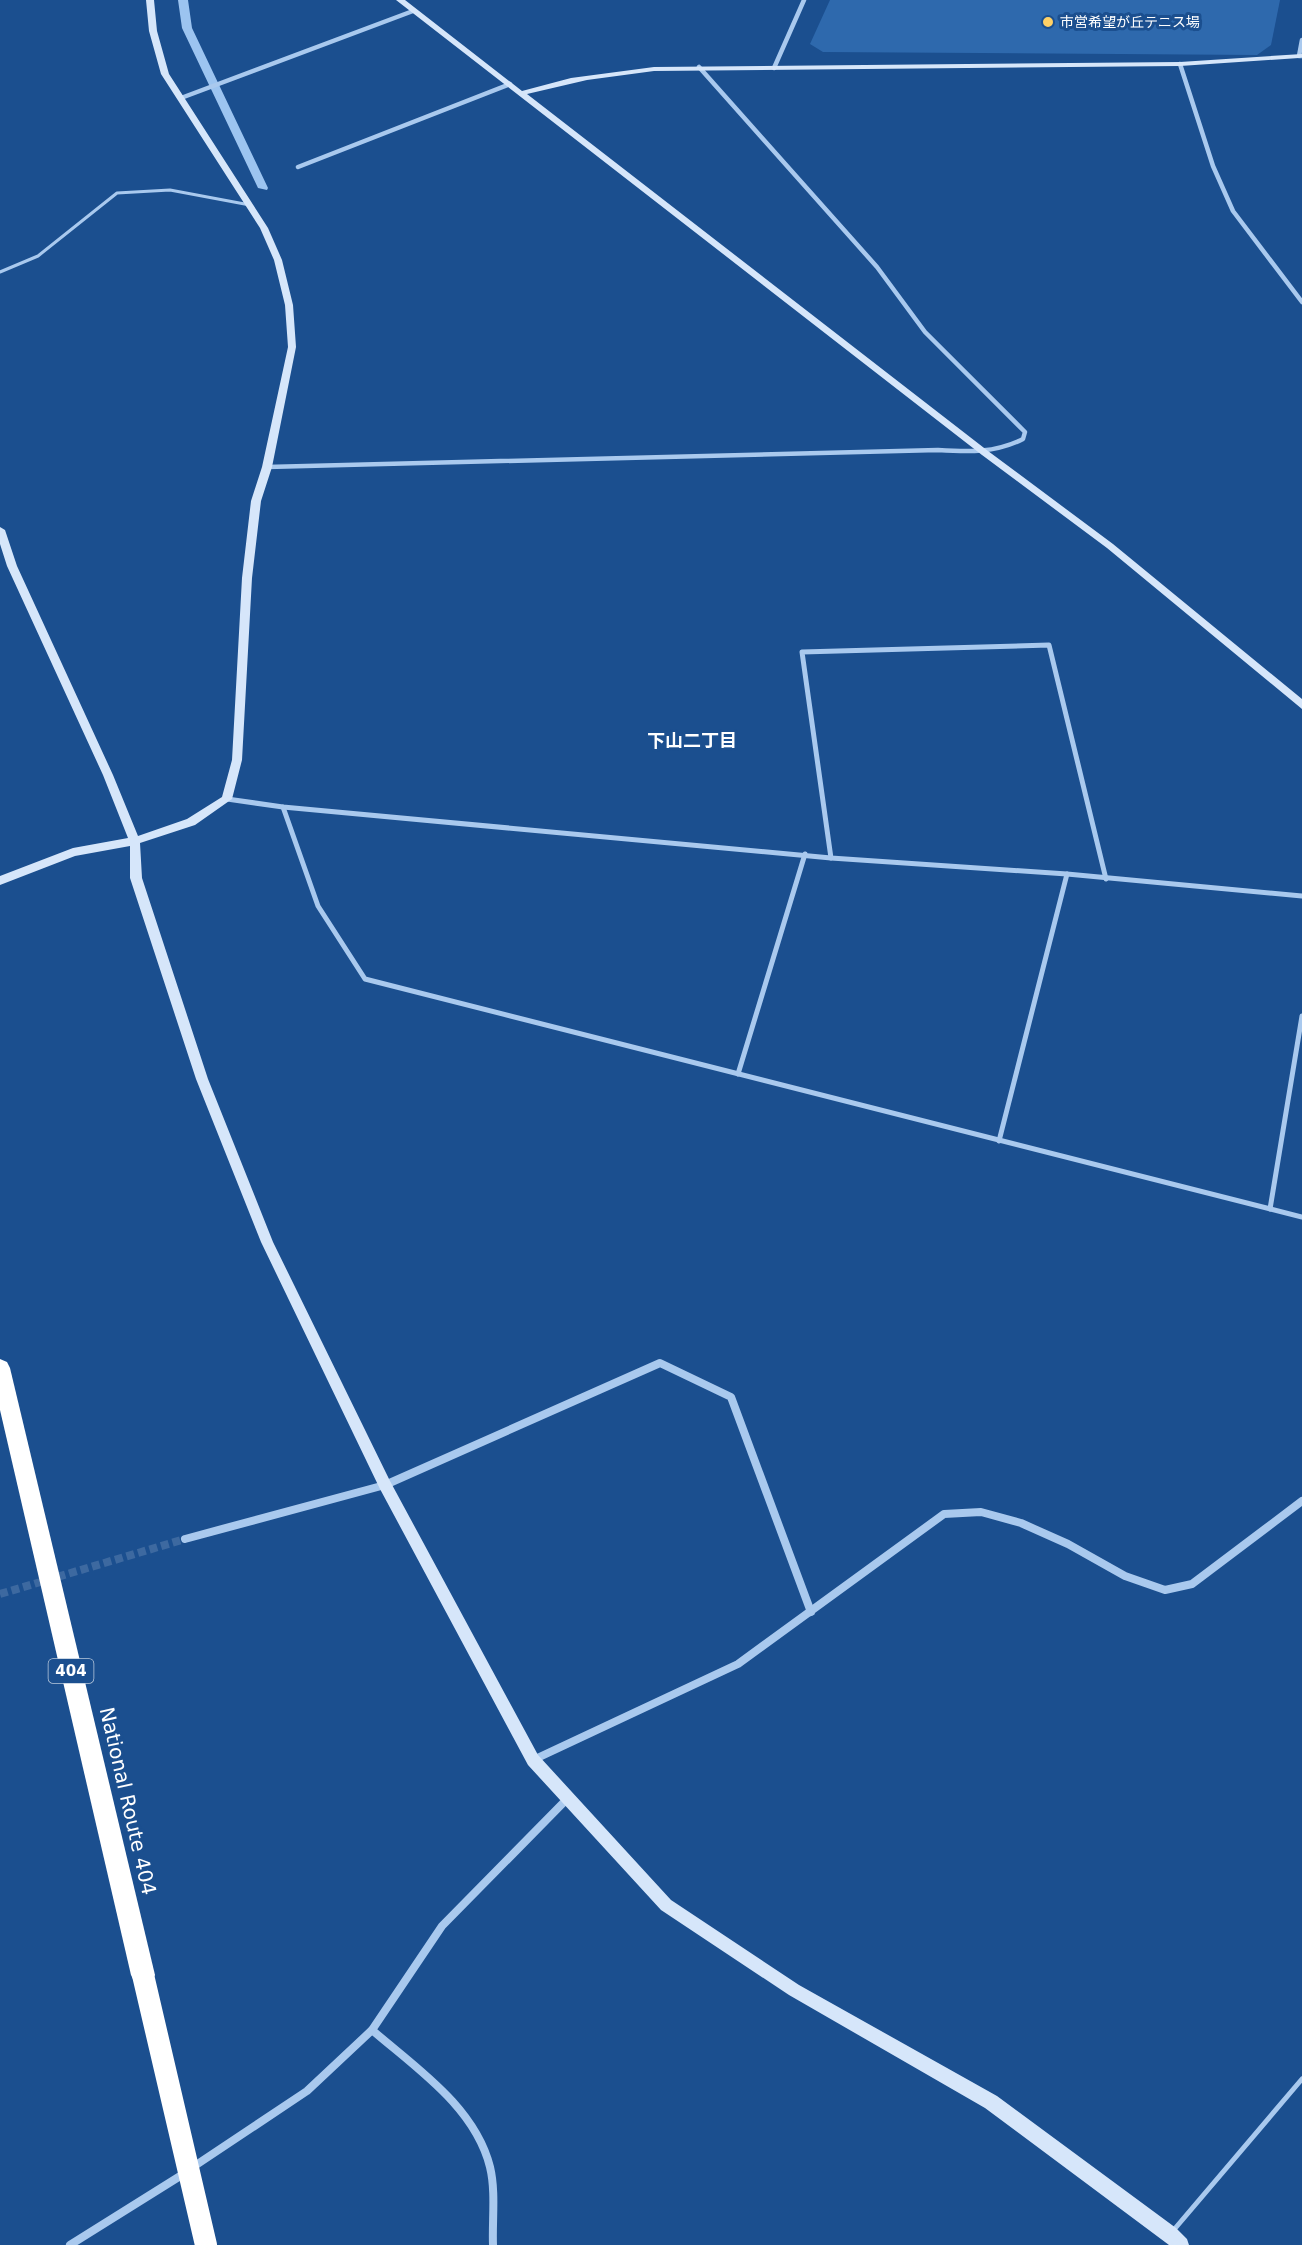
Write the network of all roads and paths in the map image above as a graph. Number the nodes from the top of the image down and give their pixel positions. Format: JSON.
{"nodes":[{"id":1,"x":150,"y":0,"type":"edge"},
{"id":2,"x":400,"y":0,"type":"edge"},
{"id":3,"x":804,"y":0,"type":"edge"},
{"id":4,"x":413,"y":10,"type":"junction"},
{"id":5,"x":1302,"y":40,"type":"edge"},
{"id":6,"x":1301,"y":56,"type":"edge"},
{"id":7,"x":1179,"y":64,"type":"junction"},
{"id":8,"x":699,"y":67,"type":"junction"},
{"id":9,"x":774,"y":68,"type":"junction"},
{"id":10,"x":510,"y":84,"type":"junction"},
{"id":11,"x":522,"y":93,"type":"junction"},
{"id":12,"x":181,"y":98,"type":"junction"},
{"id":13,"x":298,"y":167,"type":"dead end"},
{"id":14,"x":250,"y":205,"type":"junction"},
{"id":15,"x":0,"y":272,"type":"edge"},
{"id":16,"x":1302,"y":302,"type":"edge"},
{"id":17,"x":985,"y":453,"type":"junction"},
{"id":18,"x":267,"y":467,"type":"junction"},
{"id":19,"x":0,"y":530,"type":"edge"},
{"id":20,"x":1302,"y":705,"type":"edge"},
{"id":21,"x":227,"y":799,"type":"junction"},
{"id":22,"x":283,"y":807,"type":"junction"},
{"id":23,"x":135,"y":841,"type":"junction"},
{"id":24,"x":805,"y":854,"type":"junction"},
{"id":25,"x":831,"y":858,"type":"junction"},
{"id":26,"x":1067,"y":874,"type":"junction"},
{"id":27,"x":1106,"y":879,"type":"junction"},
{"id":28,"x":0,"y":881,"type":"edge"},
{"id":29,"x":1302,"y":896,"type":"edge"},
{"id":30,"x":1302,"y":1016,"type":"edge"},
{"id":31,"x":738,"y":1074,"type":"junction"},
{"id":32,"x":999,"y":1141,"type":"junction"},
{"id":33,"x":1270,"y":1209,"type":"junction"},
{"id":34,"x":1302,"y":1217,"type":"edge"},
{"id":35,"x":0,"y":1368,"type":"edge"},
{"id":36,"x":385,"y":1485,"type":"junction"},
{"id":37,"x":1300,"y":1505,"type":"edge"},
{"id":38,"x":185,"y":1539,"type":"tunnel mouth"},
{"id":39,"x":811,"y":1612,"type":"junction"},
{"id":40,"x":533,"y":1761,"type":"junction"},
{"id":41,"x":567,"y":1798,"type":"junction"},
{"id":42,"x":372,"y":2030,"type":"junction"},
{"id":43,"x":1302,"y":2079,"type":"edge"},
{"id":44,"x":1170,"y":2234,"type":"junction"},
{"id":45,"x":70,"y":2245,"type":"edge"},
{"id":46,"x":207,"y":2245,"type":"edge"},
{"id":47,"x":493,"y":2245,"type":"edge"},
{"id":48,"x":1181,"y":2245,"type":"edge"}],
"edges":[{"from":1,"to":12,"type":"street"},
{"from":2,"to":4,"type":"street"},
{"from":3,"to":9,"type":"street"},
{"from":4,"to":10,"type":"street"},
{"from":4,"to":12,"type":"street"},
{"from":5,"to":6,"type":"street"},
{"from":6,"to":7,"type":"street"},
{"from":7,"to":9,"type":"street"},
{"from":7,"to":16,"type":"street"},
{"from":8,"to":9,"type":"street"},
{"from":8,"to":11,"type":"street"},
{"from":8,"to":17,"type":"street"},
{"from":10,"to":11,"type":"street"},
{"from":10,"to":13,"type":"street"},
{"from":11,"to":17,"type":"street"},
{"from":12,"to":14,"type":"street"},
{"from":14,"to":15,"type":"lane"},
{"from":14,"to":18,"type":"street"},
{"from":17,"to":18,"type":"street"},
{"from":17,"to":20,"type":"street"},
{"from":18,"to":21,"type":"street"},
{"from":19,"to":23,"type":"street"},
{"from":21,"to":22,"type":"street"},
{"from":21,"to":23,"type":"street"},
{"from":22,"to":24,"type":"street"},
{"from":22,"to":31,"type":"street"},
{"from":23,"to":28,"type":"street"},
{"from":23,"to":36,"type":"street"},
{"from":24,"to":25,"type":"street"},
{"from":24,"to":31,"type":"street"},
{"from":25,"to":26,"type":"street"},
{"from":25,"to":27,"type":"street"},
{"from":26,"to":27,"type":"street"},
{"from":26,"to":32,"type":"street"},
{"from":27,"to":29,"type":"street"},
{"from":30,"to":33,"type":"street"},
{"from":31,"to":32,"type":"street"},
{"from":32,"to":33,"type":"street"},
{"from":33,"to":34,"type":"street"},
{"from":35,"to":46,"type":"highway","name":"National Route 404","number":"404","bridge":true},
{"from":36,"to":38,"type":"street"},
{"from":36,"to":39,"type":"street"},
{"from":36,"to":40,"type":"street"},
{"from":37,"to":39,"type":"street"},
{"from":39,"to":40,"type":"street"},
{"from":40,"to":41,"type":"street"},
{"from":41,"to":42,"type":"street"},
{"from":41,"to":44,"type":"street"},
{"from":42,"to":45,"type":"street"},
{"from":42,"to":47,"type":"street"},
{"from":43,"to":44,"type":"lane"},
{"from":44,"to":48,"type":"street"}]}
